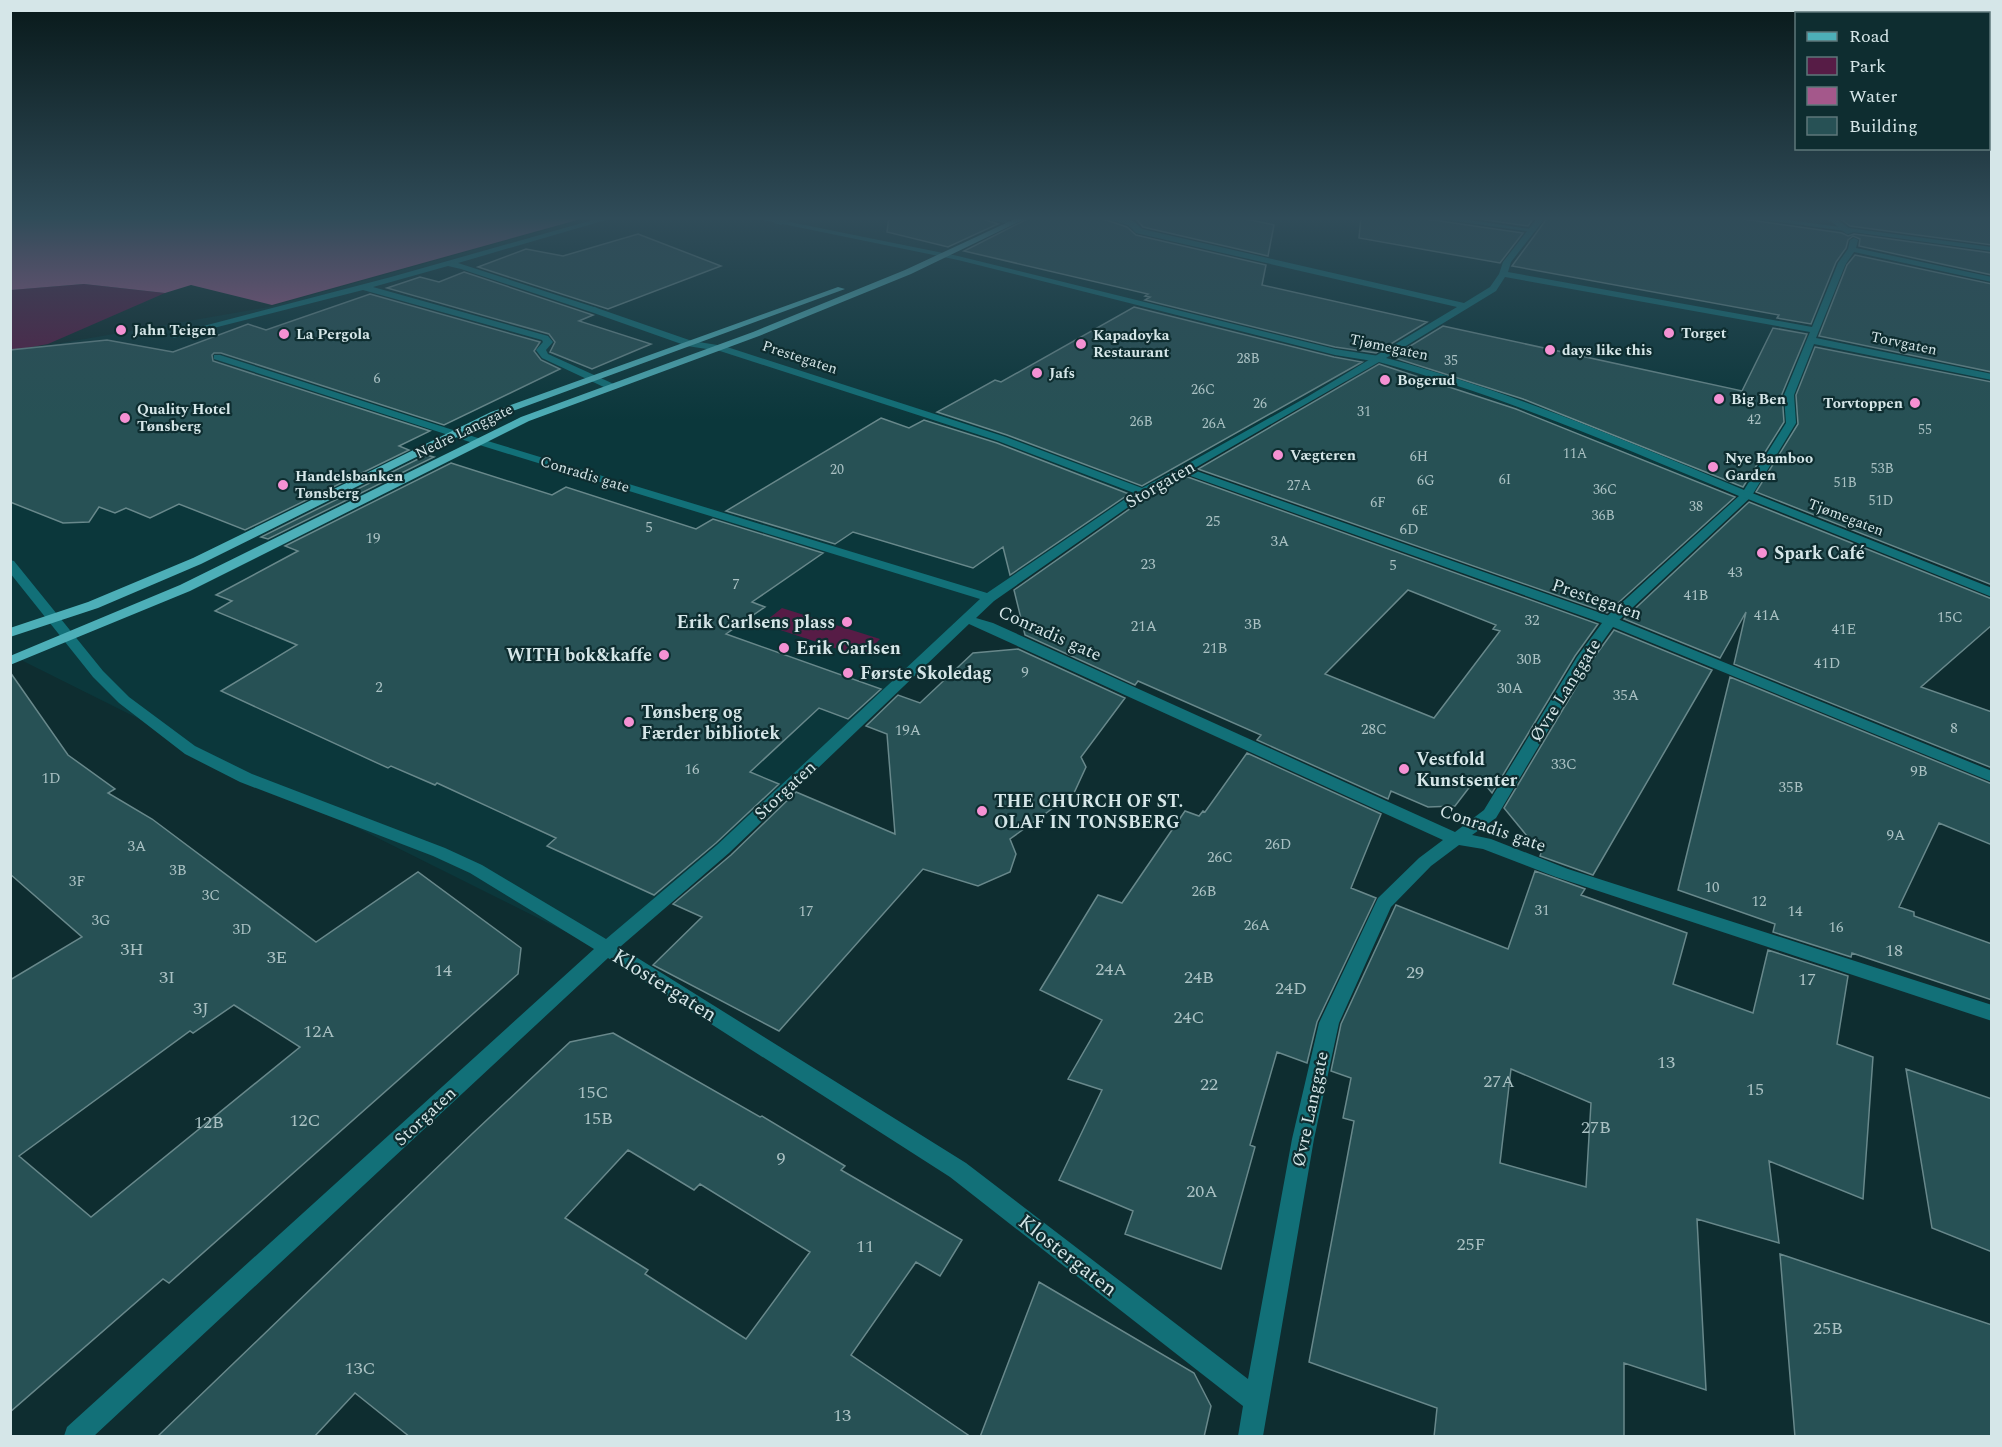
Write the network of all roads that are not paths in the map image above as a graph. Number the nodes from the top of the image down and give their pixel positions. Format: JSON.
{"nodes":[{"id":1,"x":367,"y":285,"type":"edge"},
{"id":2,"x":518,"y":285,"type":"edge"},
{"id":3,"x":853,"y":285,"type":"edge"},
{"id":4,"x":877,"y":285,"type":"edge"},
{"id":5,"x":1062,"y":285,"type":"edge"},
{"id":6,"x":1372,"y":285,"type":"edge"},
{"id":7,"x":1496,"y":285,"type":"edge"},
{"id":8,"x":1556,"y":285,"type":"edge"},
{"id":9,"x":1833,"y":285,"type":"edge"},
{"id":10,"x":361,"y":286,"type":"junction"},
{"id":11,"x":1466,"y":306,"type":"junction"},
{"id":12,"x":174,"y":335,"type":"dead end"},
{"id":13,"x":1812,"y":335,"type":"junction"},
{"id":14,"x":690,"y":344,"type":"junction"},
{"id":15,"x":721,"y":348,"type":"junction"},
{"id":16,"x":217,"y":357,"type":"dead end"},
{"id":17,"x":1379,"y":359,"type":"junction"},
{"id":18,"x":1992,"y":377,"type":"edge"},
{"id":19,"x":595,"y":378,"type":"junction"},
{"id":20,"x":612,"y":387,"type":"junction"},
{"id":21,"x":454,"y":433,"type":"junction"},
{"id":22,"x":477,"y":441,"type":"junction"},
{"id":23,"x":1184,"y":470,"type":"junction"},
{"id":24,"x":1143,"y":492,"type":"junction"},
{"id":25,"x":1747,"y":495,"type":"junction"},
{"id":26,"x":10,"y":564,"type":"edge"},
{"id":27,"x":1992,"y":593,"type":"edge"},
{"id":28,"x":989,"y":598,"type":"junction"},
{"id":29,"x":52,"y":619,"type":"junction"},
{"id":30,"x":966,"y":619,"type":"junction"},
{"id":31,"x":1610,"y":621,"type":"junction"},
{"id":32,"x":10,"y":633,"type":"edge"},
{"id":33,"x":69,"y":637,"type":"junction"},
{"id":34,"x":10,"y":661,"type":"edge"},
{"id":35,"x":1992,"y":777,"type":"edge"},
{"id":36,"x":1456,"y":839,"type":"junction"},
{"id":37,"x":607,"y":948,"type":"junction"},
{"id":38,"x":1992,"y":1013,"type":"edge"},
{"id":39,"x":1255,"y":1400,"type":"junction"},
{"id":40,"x":76,"y":1437,"type":"edge"},
{"id":41,"x":1250,"y":1437,"type":"edge"}],
"edges":[{"from":1,"to":10,"type":"street"},
{"from":2,"to":14,"type":"street","name":"Prestegaten"},
{"from":3,"to":14,"type":"main road","name":"Nedre Langgate"},
{"from":4,"to":15,"type":"main road","name":"Nedre Langgate"},
{"from":5,"to":17,"type":"street","name":"Tjømegaten"},
{"from":6,"to":11,"type":"street"},
{"from":7,"to":11,"type":"street","name":"Storgaten"},
{"from":8,"to":13,"type":"street","name":"Torvgaten"},
{"from":9,"to":13,"type":"street","name":"Øvre Langgate"},
{"from":10,"to":12,"type":"street"},
{"from":10,"to":19,"type":"street"},
{"from":11,"to":17,"type":"street","name":"Storgaten"},
{"from":13,"to":18,"type":"street","name":"Torvgaten"},
{"from":13,"to":25,"type":"street","name":"Øvre Langgate"},
{"from":14,"to":15,"type":"street","name":"Prestegaten"},
{"from":14,"to":19,"type":"main road","name":"Nedre Langgate"},
{"from":15,"to":20,"type":"main road","name":"Nedre Langgate"},
{"from":15,"to":24,"type":"street","name":"Prestegaten"},
{"from":16,"to":21,"type":"street","name":"Conradis gate"},
{"from":17,"to":23,"type":"street","name":"Storgaten"},
{"from":17,"to":25,"type":"street","name":"Tjømegaten"},
{"from":19,"to":20,"type":"street"},
{"from":19,"to":21,"type":"main road","name":"Nedre Langgate"},
{"from":20,"to":22,"type":"main road","name":"Nedre Langgate"},
{"from":21,"to":22,"type":"street","name":"Conradis gate"},
{"from":21,"to":29,"type":"main road","name":"Nedre Langgate"},
{"from":22,"to":28,"type":"street","name":"Conradis gate"},
{"from":22,"to":33,"type":"main road","name":"Nedre Langgate"},
{"from":23,"to":24,"type":"street","name":"Storgaten"},
{"from":23,"to":31,"type":"street","name":"Prestegaten"},
{"from":24,"to":28,"type":"street","name":"Storgaten"},
{"from":25,"to":27,"type":"street","name":"Tjømegaten"},
{"from":25,"to":31,"type":"street","name":"Øvre Langgate"},
{"from":26,"to":29,"type":"street","name":"Klostergaten"},
{"from":28,"to":30,"type":"street","name":"Storgaten"},
{"from":29,"to":32,"type":"main road","name":"Nedre Langgate"},
{"from":29,"to":33,"type":"street","name":"Klostergaten"},
{"from":30,"to":36,"type":"street","name":"Conradis gate"},
{"from":30,"to":37,"type":"street","name":"Storgaten"},
{"from":31,"to":35,"type":"street","name":"Prestegaten"},
{"from":31,"to":36,"type":"street","name":"Øvre Langgate"},
{"from":33,"to":34,"type":"main road","name":"Nedre Langgate"},
{"from":33,"to":37,"type":"street","name":"Klostergaten"},
{"from":36,"to":38,"type":"street","name":"Conradis gate"},
{"from":36,"to":39,"type":"street","name":"Øvre Langgate"},
{"from":37,"to":39,"type":"street","name":"Klostergaten"},
{"from":37,"to":40,"type":"street","name":"Storgaten"},
{"from":39,"to":41,"type":"street","name":"Øvre Langgate"}]}
